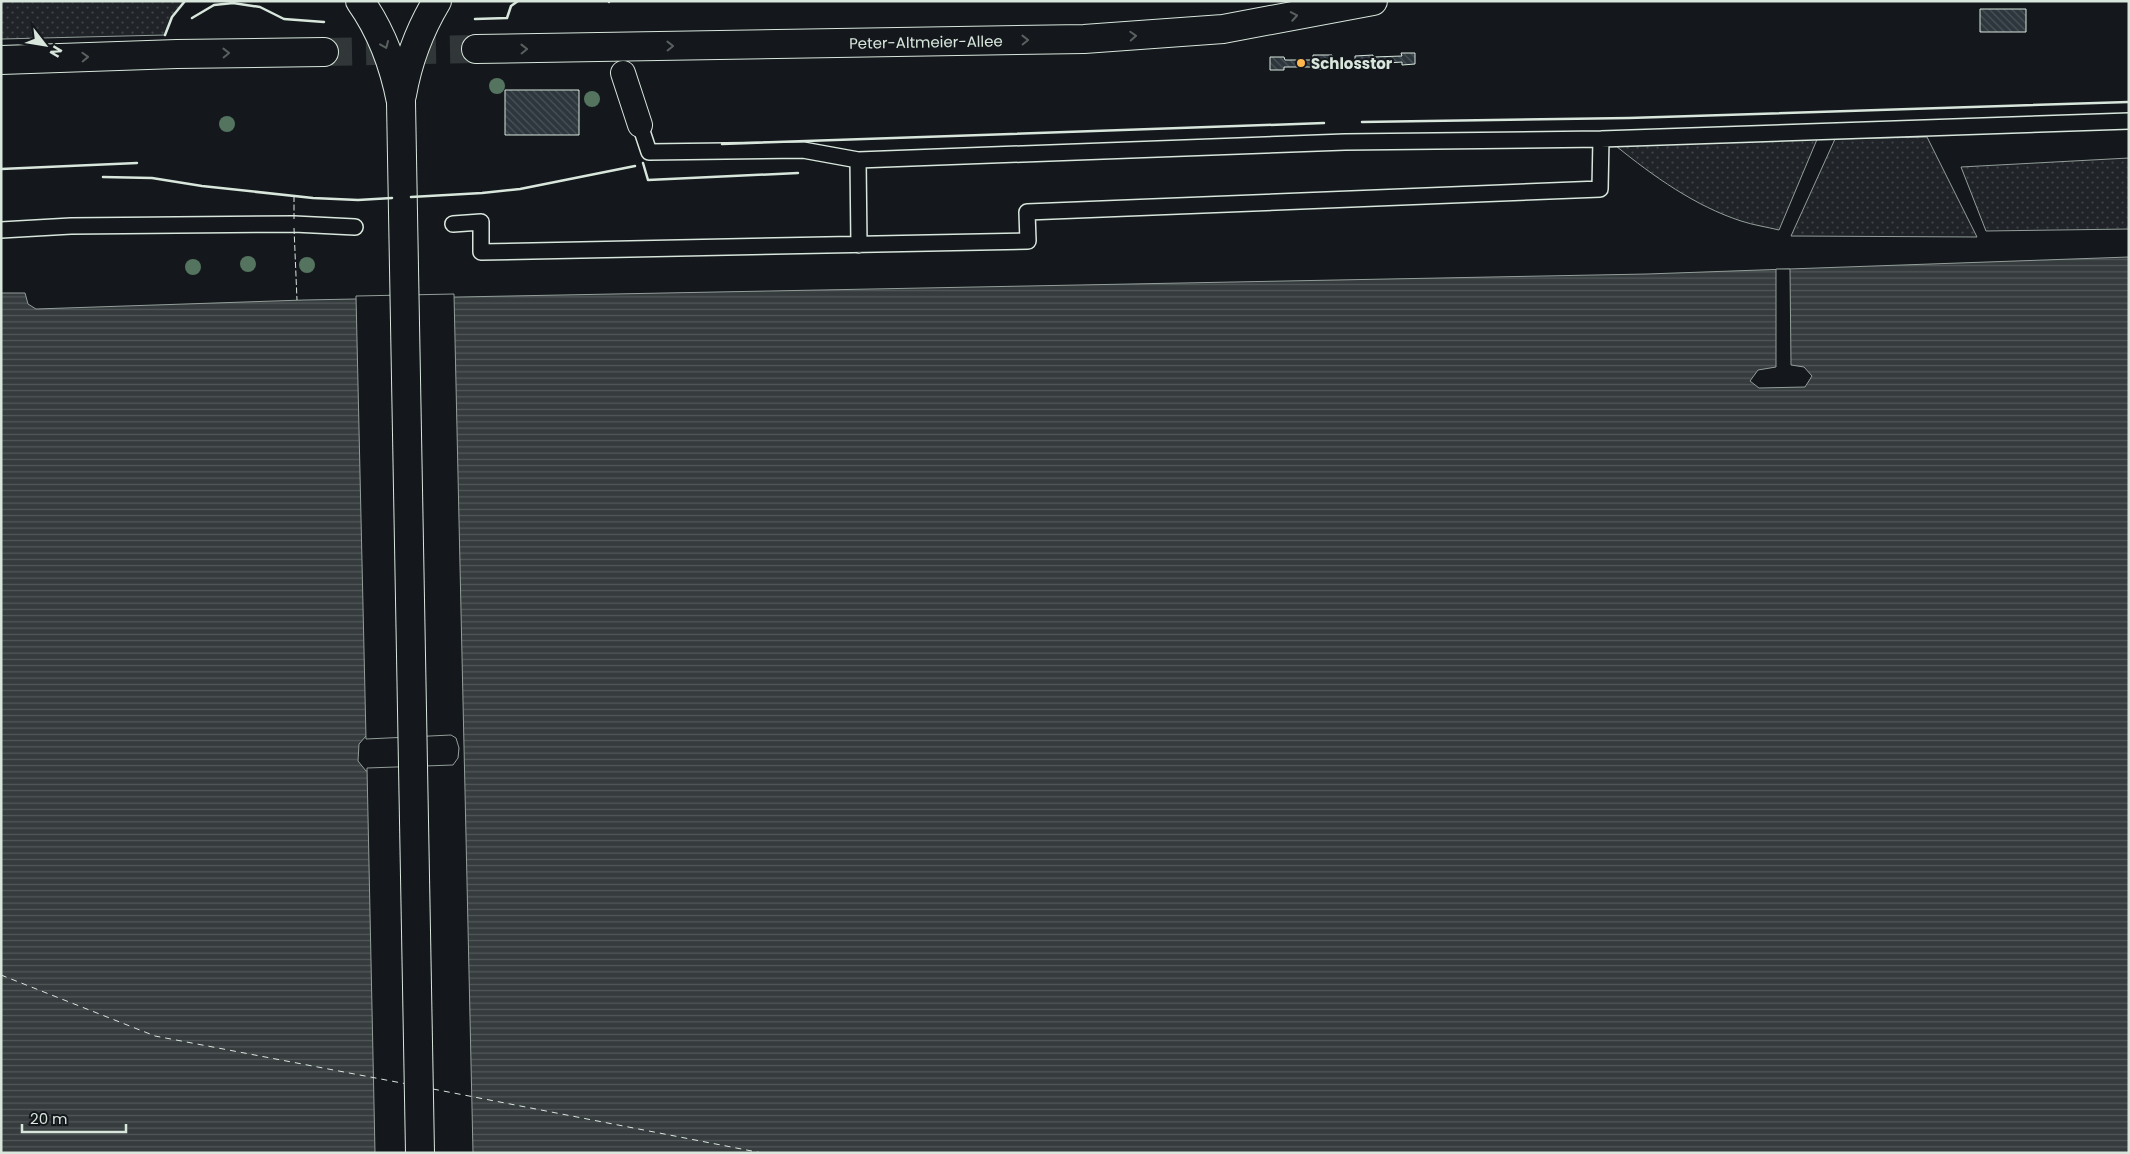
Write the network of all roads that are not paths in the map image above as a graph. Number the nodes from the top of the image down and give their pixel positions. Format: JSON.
{"nodes":[{"id":1,"x":360,"y":1,"type":"edge"},
{"id":2,"x":437,"y":1,"type":"edge"},
{"id":3,"x":1373,"y":1,"type":"edge"},
{"id":4,"x":476,"y":49,"type":"tunnel mouth"},
{"id":5,"x":324,"y":52,"type":"tunnel mouth"},
{"id":6,"x":1,"y":60,"type":"edge"},
{"id":7,"x":624,"y":73,"type":"dead end"},
{"id":8,"x":401,"y":102,"type":"junction"},
{"id":9,"x":2129,"y":121,"type":"edge"},
{"id":10,"x":640,"y":125,"type":"joint"},
{"id":11,"x":1601,"y":138,"type":"junction"},
{"id":12,"x":858,"y":160,"type":"junction"},
{"id":13,"x":453,"y":224,"type":"dead end"},
{"id":14,"x":355,"y":227,"type":"dead end"},
{"id":15,"x":1,"y":230,"type":"edge"},
{"id":16,"x":859,"y":245,"type":"junction"},
{"id":17,"x":420,"y":1153,"type":"edge"}],
"edges":[{"from":1,"to":8,"type":"main road","one_way":true},
{"from":2,"to":8,"type":"main road"},
{"from":4,"to":3,"type":"main road","name":"Peter-Altmeier-Allee","one_way":true},
{"from":6,"to":5,"type":"main road","one_way":true},
{"from":7,"to":10,"type":"street"},
{"from":8,"to":17,"type":"main road","bridge":true},
{"from":9,"to":11,"type":"lane"},
{"from":10,"to":12,"type":"lane"},
{"from":11,"to":12,"type":"lane"},
{"from":11,"to":16,"type":"lane"},
{"from":12,"to":16,"type":"lane"},
{"from":13,"to":16,"type":"lane"},
{"from":14,"to":15,"type":"lane"}]}
